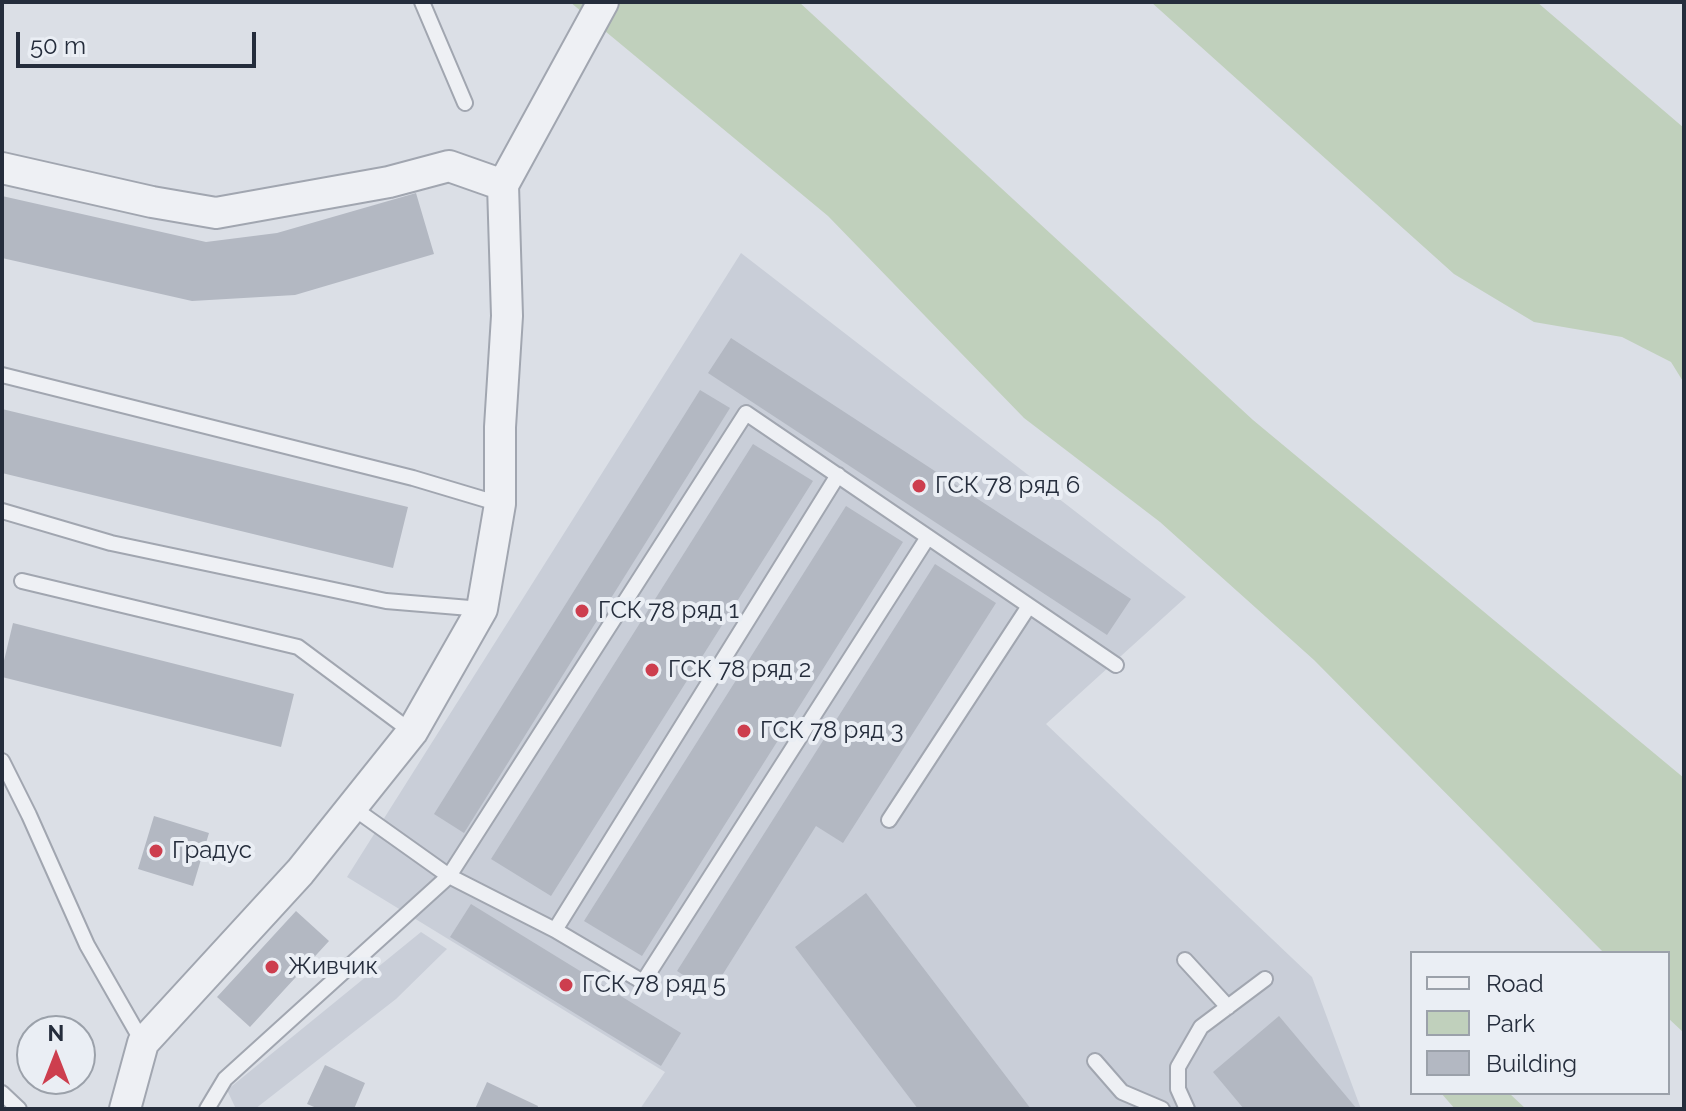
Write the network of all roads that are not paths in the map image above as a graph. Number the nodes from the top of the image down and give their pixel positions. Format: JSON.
{"nodes":[{"id":1,"x":422,"y":2,"type":"edge"},
{"id":2,"x":603,"y":2,"type":"edge"},
{"id":3,"x":465,"y":103,"type":"dead end"},
{"id":4,"x":2,"y":168,"type":"edge"},
{"id":5,"x":503,"y":185,"type":"junction"},
{"id":6,"x":2,"y":375,"type":"edge"},
{"id":7,"x":838,"y":475,"type":"junction"},
{"id":8,"x":500,"y":504,"type":"junction"},
{"id":9,"x":2,"y":511,"type":"edge"},
{"id":10,"x":928,"y":537,"type":"junction"},
{"id":11,"x":22,"y":581,"type":"dead end"},
{"id":12,"x":1029,"y":606,"type":"junction"},
{"id":13,"x":482,"y":609,"type":"junction"},
{"id":14,"x":1116,"y":665,"type":"dead end"},
{"id":15,"x":412,"y":732,"type":"junction"},
{"id":16,"x":2,"y":761,"type":"edge"},
{"id":17,"x":352,"y":807,"type":"junction"},
{"id":18,"x":889,"y":820,"type":"dead end"},
{"id":19,"x":449,"y":876,"type":"junction"},
{"id":20,"x":555,"y":930,"type":"junction"},
{"id":21,"x":1185,"y":960,"type":"dead end"},
{"id":22,"x":1265,"y":979,"type":"dead end"},
{"id":23,"x":1228,"y":1007,"type":"junction"},
{"id":24,"x":143,"y":1043,"type":"junction"},
{"id":25,"x":1095,"y":1061,"type":"dead end"},
{"id":26,"x":2,"y":1093,"type":"edge"},
{"id":27,"x":19,"y":1109,"type":"edge"},
{"id":28,"x":125,"y":1109,"type":"edge"},
{"id":29,"x":207,"y":1109,"type":"edge"},
{"id":30,"x":1162,"y":1109,"type":"edge"},
{"id":31,"x":1187,"y":1109,"type":"edge"}],
"edges":[{"from":1,"to":3,"type":"lane"},
{"from":2,"to":5,"type":"street"},
{"from":4,"to":5,"type":"street"},
{"from":5,"to":8,"type":"street"},
{"from":6,"to":8,"type":"lane"},
{"from":7,"to":10,"type":"lane"},
{"from":7,"to":19,"type":"lane"},
{"from":7,"to":20,"type":"lane"},
{"from":8,"to":13,"type":"street"},
{"from":9,"to":13,"type":"lane"},
{"from":10,"to":12,"type":"lane"},
{"from":10,"to":20,"type":"lane"},
{"from":11,"to":15,"type":"lane"},
{"from":12,"to":14,"type":"lane"},
{"from":12,"to":18,"type":"lane"},
{"from":13,"to":15,"type":"street"},
{"from":15,"to":17,"type":"street"},
{"from":16,"to":24,"type":"lane"},
{"from":17,"to":19,"type":"lane"},
{"from":17,"to":24,"type":"street"},
{"from":19,"to":20,"type":"lane"},
{"from":19,"to":29,"type":"lane"},
{"from":21,"to":23,"type":"lane"},
{"from":22,"to":23,"type":"lane"},
{"from":23,"to":31,"type":"lane"},
{"from":24,"to":28,"type":"street"},
{"from":25,"to":30,"type":"lane"},
{"from":26,"to":27,"type":"lane"}]}
